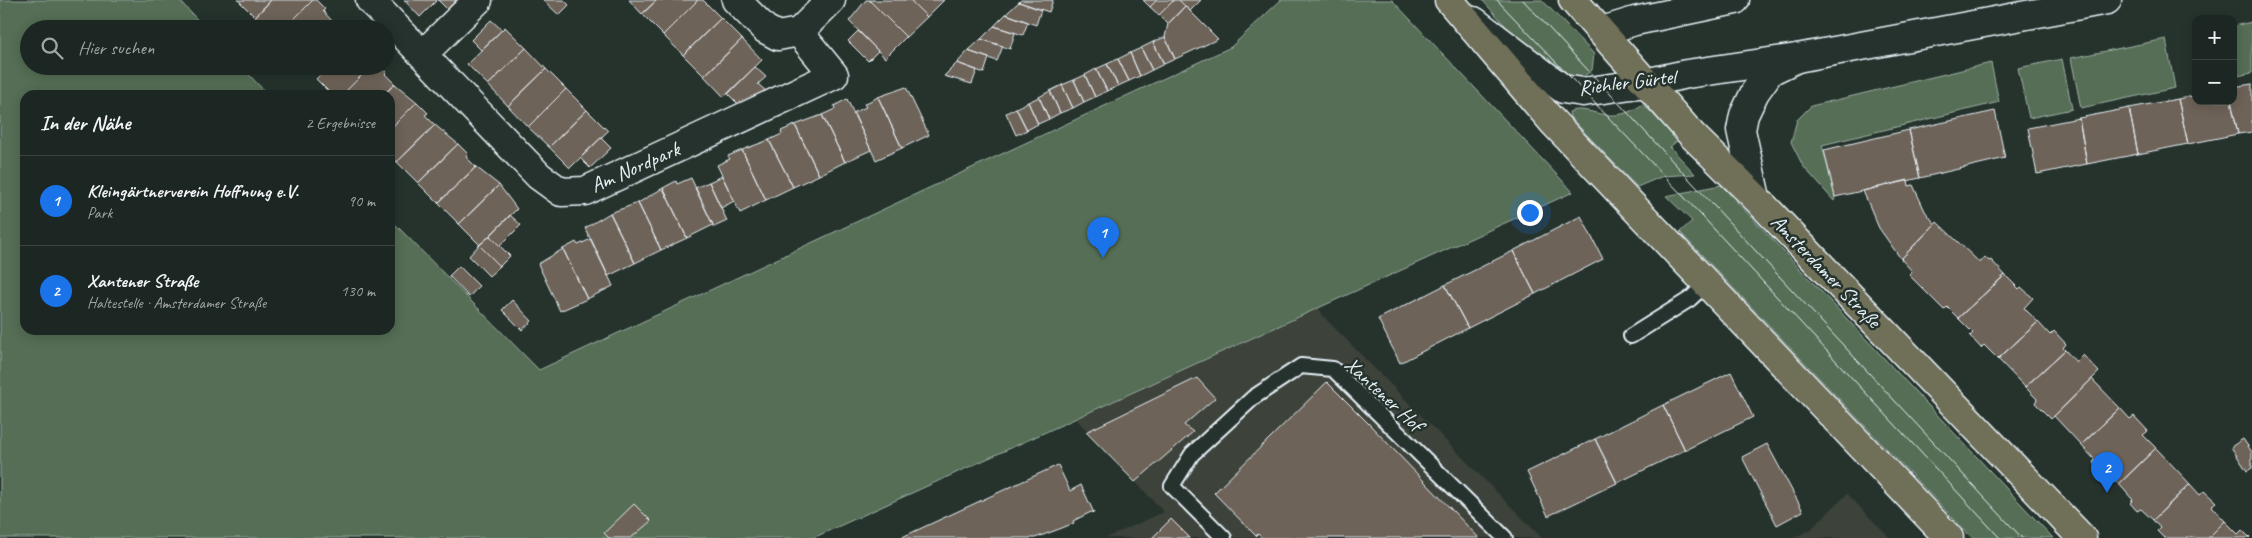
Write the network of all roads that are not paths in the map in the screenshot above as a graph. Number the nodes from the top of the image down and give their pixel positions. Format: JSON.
{"nodes":[{"id":1,"x":370,"y":0,"type":"edge"},
{"id":2,"x":478,"y":0,"type":"edge"},
{"id":3,"x":736,"y":0,"type":"edge"},
{"id":4,"x":831,"y":0,"type":"edge"},
{"id":5,"x":1573,"y":0,"type":"edge"},
{"id":6,"x":1735,"y":0,"type":"edge"},
{"id":7,"x":2107,"y":0,"type":"edge"},
{"id":8,"x":1452,"y":3,"type":"edge"},
{"id":9,"x":390,"y":20,"type":"edge"},
{"id":10,"x":395,"y":25,"type":"edge"},
{"id":11,"x":1602,"y":31,"type":"junction"},
{"id":12,"x":799,"y":32,"type":"junction"},
{"id":13,"x":423,"y":54,"type":"junction"},
{"id":14,"x":1797,"y":58,"type":"junction"},
{"id":15,"x":1645,"y":83,"type":"junction"},
{"id":16,"x":1756,"y":198,"type":"junction"},
{"id":17,"x":1706,"y":284,"type":"junction"},
{"id":18,"x":1631,"y":336,"type":"dead end"},
{"id":19,"x":1224,"y":538,"type":"edge"},
{"id":20,"x":1505,"y":538,"type":"edge"},
{"id":21,"x":1950,"y":538,"type":"edge"},
{"id":22,"x":2082,"y":538,"type":"edge"}],
"edges":[{"from":1,"to":9,"type":"street","name":"Am Nordpark"},
{"from":2,"to":13,"type":"street"},
{"from":3,"to":12,"type":"street"},
{"from":4,"to":12,"type":"street"},
{"from":5,"to":11,"type":"main road","name":"Amsterdamer Straße"},
{"from":6,"to":11,"type":"street"},
{"from":7,"to":14,"type":"street","name":"Riehler Gürtel"},
{"from":8,"to":15,"type":"street","name":"Riehler Gürtel"},
{"from":8,"to":17,"type":"main road"},
{"from":10,"to":13,"type":"street","name":"Am Nordpark"},
{"from":11,"to":15,"type":"main road","name":"Amsterdamer Straße"},
{"from":12,"to":13,"type":"street","name":"Am Nordpark"},
{"from":14,"to":15,"type":"street","name":"Riehler Gürtel"},
{"from":14,"to":16,"type":"street","name":"Riehler Gürtel"},
{"from":15,"to":16,"type":"main road","name":"Amsterdamer Straße"},
{"from":16,"to":22,"type":"main road","name":"Amsterdamer Straße"},
{"from":17,"to":18,"type":"lane"},
{"from":17,"to":21,"type":"main road"},
{"from":19,"to":20,"type":"lane","name":"Xantener Hof"}]}
